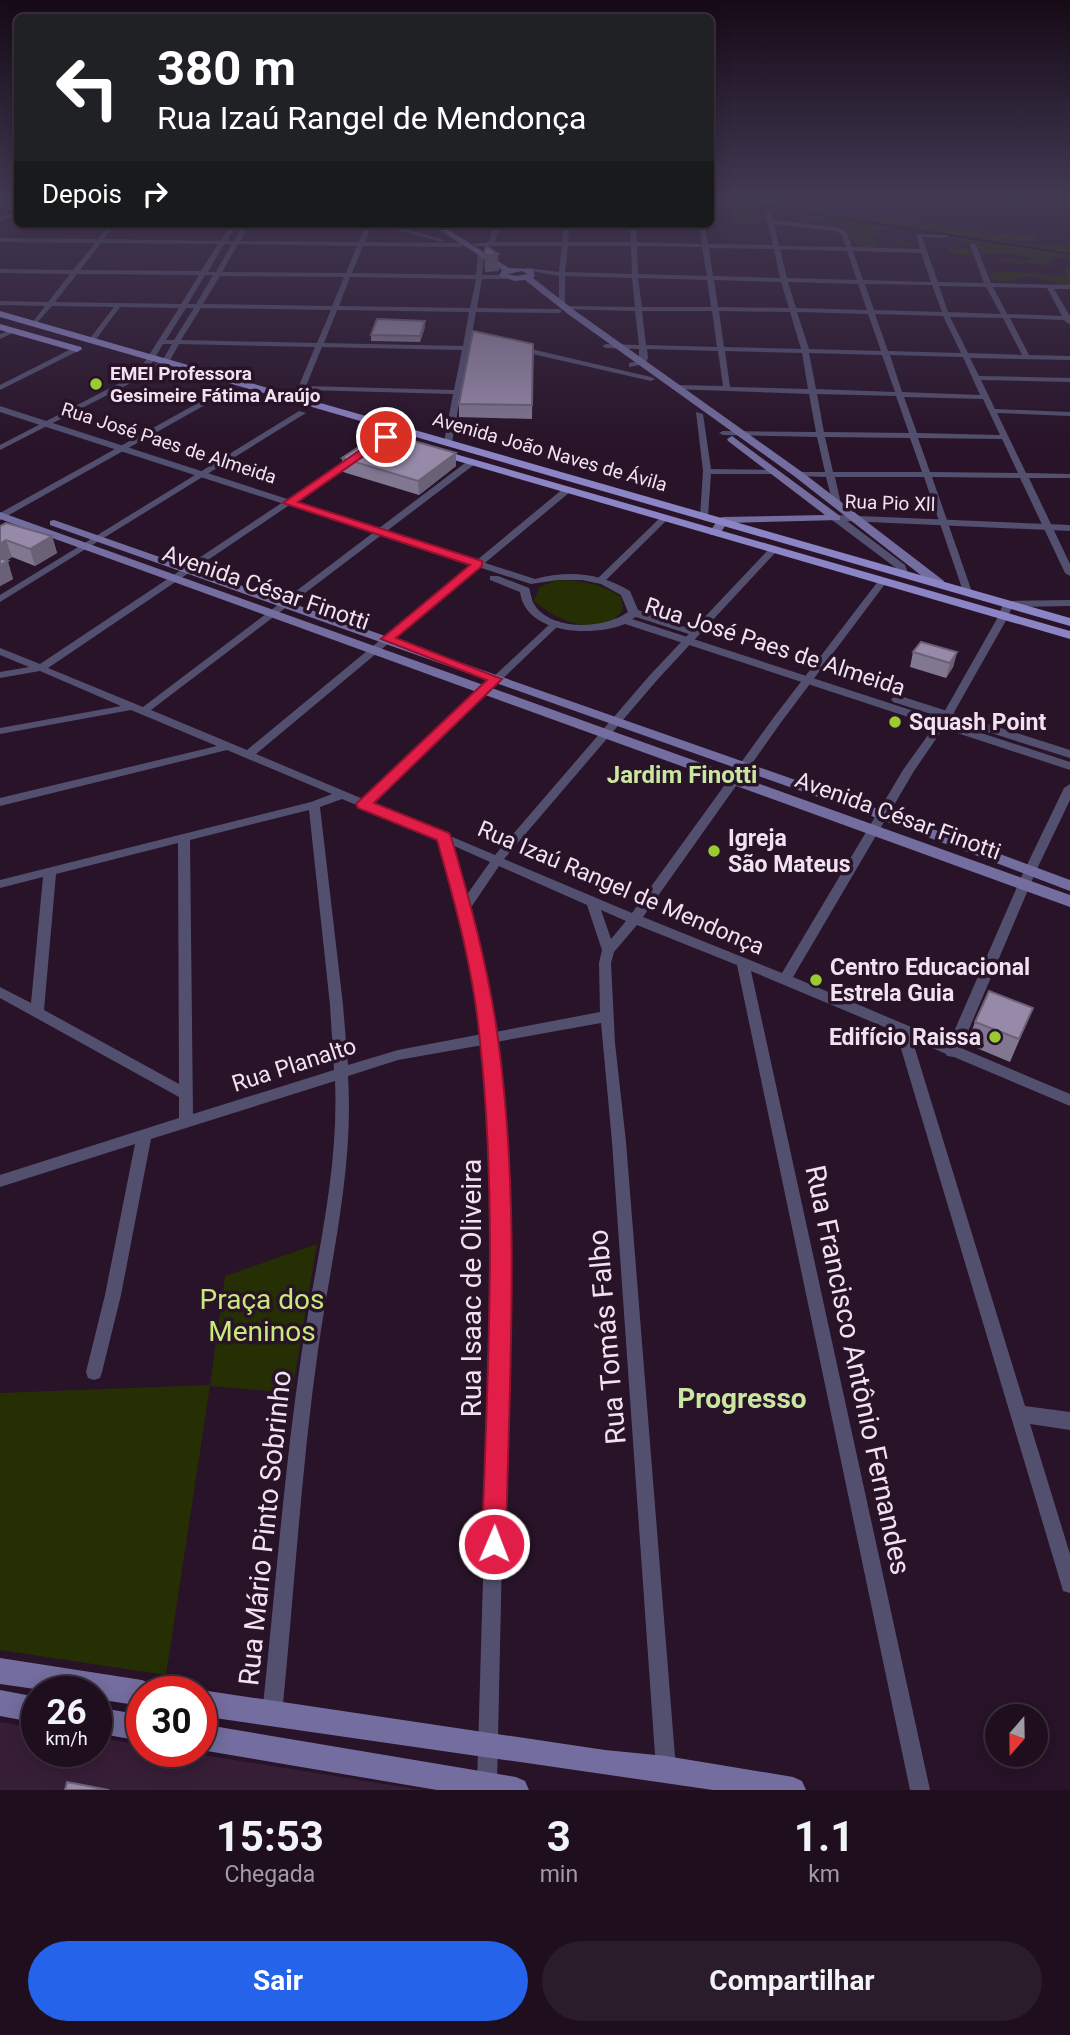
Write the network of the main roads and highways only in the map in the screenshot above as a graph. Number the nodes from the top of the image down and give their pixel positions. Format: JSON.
{"nodes":[{"id":1,"x":517,"y":283,"type":"edge"},
{"id":2,"x":537,"y":283,"type":"edge"},
{"id":3,"x":562,"y":308,"type":"junction"},
{"id":4,"x":0,"y":314,"type":"edge"},
{"id":5,"x":0,"y":327,"type":"edge"},
{"id":6,"x":83,"y":351,"type":"road end"},
{"id":7,"x":637,"y":364,"type":"junction"},
{"id":8,"x":145,"y":365,"type":"junction"},
{"id":9,"x":3,"y":512,"type":"edge"},
{"id":10,"x":723,"y":520,"type":"junction"},
{"id":11,"x":715,"y":533,"type":"junction"},
{"id":12,"x":94,"y":542,"type":"junction"},
{"id":13,"x":940,"y":583,"type":"junction"},
{"id":14,"x":1005,"y":610,"type":"junction"},
{"id":15,"x":1070,"y":622,"type":"edge"},
{"id":16,"x":1070,"y":635,"type":"edge"},
{"id":17,"x":609,"y":727,"type":"junction"},
{"id":18,"x":1027,"y":878,"type":"junction"},
{"id":19,"x":1070,"y":886,"type":"edge"},
{"id":20,"x":1070,"y":901,"type":"edge"},
{"id":21,"x":0,"y":1671,"type":"edge"},
{"id":22,"x":126,"y":1691,"type":"edge"},
{"id":23,"x":0,"y":1703,"type":"edge"},
{"id":24,"x":217,"y":1705,"type":"edge"},
{"id":25,"x":21,"y":1707,"type":"edge"},
{"id":26,"x":217,"y":1740,"type":"edge"},
{"id":27,"x":516,"y":1790,"type":"edge"},
{"id":28,"x":793,"y":1790,"type":"edge"}],
"edges":[{"from":1,"to":3,"type":"main road"},
{"from":2,"to":3,"type":"main road"},
{"from":3,"to":7,"type":"main road"},
{"from":3,"to":7,"type":"main road"},
{"from":4,"to":8,"type":"main road","name":"Avenida João Naves de Ávila"},
{"from":5,"to":6,"type":"main road"},
{"from":7,"to":10,"type":"main road","name":"Rua Pio Xll"},
{"from":7,"to":13,"type":"main road"},
{"from":8,"to":10,"type":"main road","name":"Avenida João Naves de Ávila"},
{"from":8,"to":11,"type":"main road","name":"Avenida João Naves de Ávila"},
{"from":9,"to":12,"type":"main road","name":"Avenida César Finotti"},
{"from":10,"to":11,"type":"main road"},
{"from":10,"to":13,"type":"main road","name":"Avenida João Naves de Ávila"},
{"from":11,"to":14,"type":"main road","name":"Avenida João Naves de Ávila"},
{"from":12,"to":17,"type":"main road","name":"Avenida César Finotti"},
{"from":12,"to":17,"type":"main road","name":"Avenida César Finotti"},
{"from":13,"to":14,"type":"main road","name":"Avenida João Naves de Ávila"},
{"from":14,"to":15,"type":"main road","name":"Avenida João Naves de Ávila"},
{"from":14,"to":16,"type":"main road","name":"Avenida João Naves de Ávila"},
{"from":17,"to":18,"type":"main road","name":"Avenida César Finotti"},
{"from":17,"to":18,"type":"main road","name":"Avenida César Finotti"},
{"from":18,"to":19,"type":"main road","name":"Avenida César Finotti"},
{"from":18,"to":20,"type":"main road","name":"Avenida César Finotti"},
{"from":21,"to":22,"type":"main road"},
{"from":23,"to":25,"type":"main road"},
{"from":24,"to":28,"type":"main road"},
{"from":26,"to":27,"type":"main road"}]}
